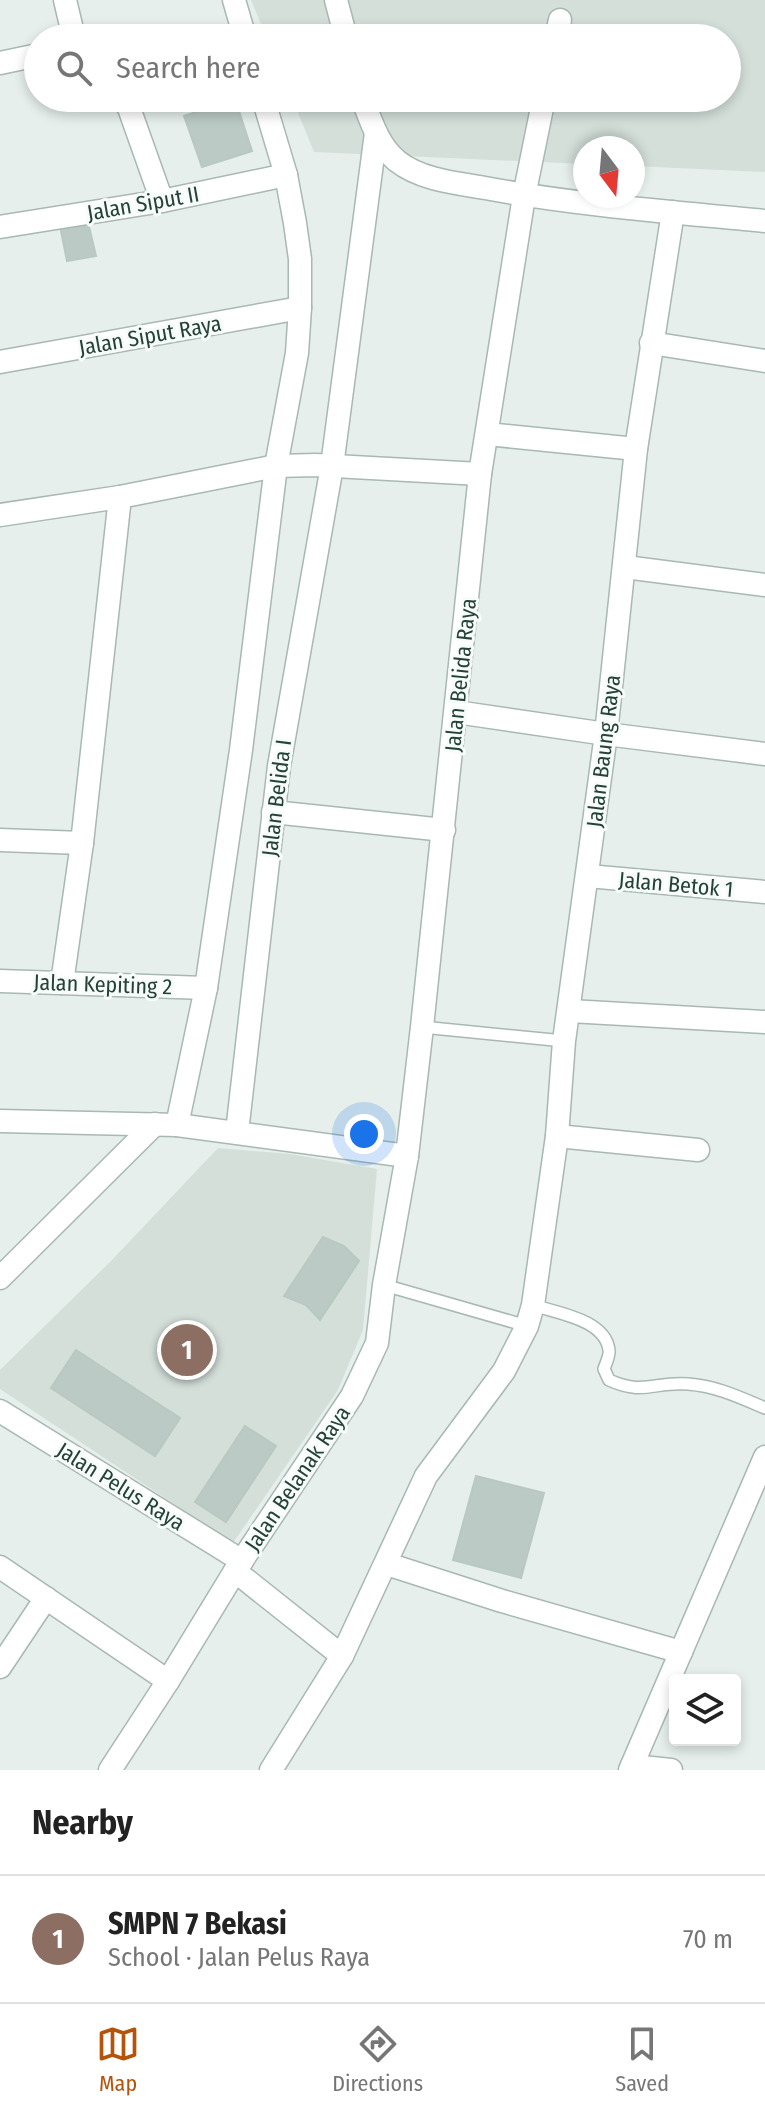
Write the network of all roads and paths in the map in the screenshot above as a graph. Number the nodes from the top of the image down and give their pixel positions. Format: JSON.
{"nodes":[{"id":1,"x":65,"y":0,"type":"edge"},
{"id":2,"x":234,"y":0,"type":"edge"},
{"id":3,"x":336,"y":0,"type":"edge"},
{"id":4,"x":71,"y":24,"type":"edge"},
{"id":5,"x":241,"y":24,"type":"edge"},
{"id":6,"x":342,"y":24,"type":"edge"},
{"id":7,"x":24,"y":58,"type":"edge"},
{"id":8,"x":0,"y":63,"type":"edge"},
{"id":9,"x":130,"y":112,"type":"edge"},
{"id":10,"x":267,"y":112,"type":"edge"},
{"id":11,"x":368,"y":112,"type":"edge"},
{"id":12,"x":541,"y":112,"type":"edge"},
{"id":13,"x":376,"y":133,"type":"junction"},
{"id":14,"x":286,"y":175,"type":"junction"},
{"id":15,"x":524,"y":196,"type":"junction"},
{"id":16,"x":162,"y":201,"type":"junction"},
{"id":17,"x":673,"y":212,"type":"junction"},
{"id":18,"x":765,"y":221,"type":"edge"},
{"id":19,"x":0,"y":227,"type":"edge"},
{"id":20,"x":300,"y":308,"type":"junction"},
{"id":21,"x":651,"y":343,"type":"junction"},
{"id":22,"x":765,"y":361,"type":"edge"},
{"id":23,"x":0,"y":362,"type":"edge"},
{"id":24,"x":487,"y":434,"type":"junction"},
{"id":25,"x":636,"y":449,"type":"junction"},
{"id":26,"x":306,"y":466,"type":"junction"},
{"id":27,"x":480,"y":474,"type":"junction"},
{"id":28,"x":120,"y":497,"type":"junction"},
{"id":29,"x":0,"y":515,"type":"edge"},
{"id":30,"x":625,"y":567,"type":"junction"},
{"id":31,"x":765,"y":585,"type":"edge"},
{"id":32,"x":456,"y":712,"type":"junction"},
{"id":33,"x":606,"y":734,"type":"junction"},
{"id":34,"x":765,"y":754,"type":"edge"},
{"id":35,"x":273,"y":812,"type":"junction"},
{"id":36,"x":444,"y":830,"type":"junction"},
{"id":37,"x":0,"y":840,"type":"edge"},
{"id":38,"x":82,"y":843,"type":"junction"},
{"id":39,"x":588,"y":876,"type":"junction"},
{"id":40,"x":765,"y":892,"type":"edge"},
{"id":41,"x":0,"y":981,"type":"edge"},
{"id":42,"x":62,"y":983,"type":"junction"},
{"id":43,"x":206,"y":988,"type":"junction"},
{"id":44,"x":570,"y":1011,"type":"junction"},
{"id":45,"x":765,"y":1022,"type":"edge"},
{"id":46,"x":422,"y":1027,"type":"junction"},
{"id":47,"x":564,"y":1041,"type":"junction"},
{"id":48,"x":0,"y":1121,"type":"edge"},
{"id":49,"x":172,"y":1125,"type":"junction"},
{"id":50,"x":233,"y":1132,"type":"junction"},
{"id":51,"x":557,"y":1136,"type":"junction"},
{"id":52,"x":698,"y":1150,"type":"dead end"},
{"id":53,"x":407,"y":1156,"type":"junction"},
{"id":54,"x":0,"y":1278,"type":"edge"},
{"id":55,"x":384,"y":1285,"type":"junction"},
{"id":56,"x":531,"y":1307,"type":"junction"},
{"id":57,"x":765,"y":1408,"type":"edge"},
{"id":58,"x":0,"y":1411,"type":"edge"},
{"id":59,"x":764,"y":1464,"type":"edge"},
{"id":60,"x":387,"y":1564,"type":"junction"},
{"id":61,"x":238,"y":1566,"type":"junction"},
{"id":62,"x":0,"y":1567,"type":"edge"},
{"id":63,"x":46,"y":1598,"type":"junction"},
{"id":64,"x":681,"y":1652,"type":"junction"},
{"id":65,"x":342,"y":1656,"type":"junction"},
{"id":66,"x":0,"y":1667,"type":"edge"},
{"id":67,"x":675,"y":1674,"type":"edge"},
{"id":68,"x":168,"y":1681,"type":"junction"},
{"id":69,"x":669,"y":1694,"type":"edge"},
{"id":70,"x":631,"y":1768,"type":"edge"},
{"id":71,"x":110,"y":1770,"type":"edge"},
{"id":72,"x":271,"y":1770,"type":"edge"},
{"id":73,"x":671,"y":1770,"type":"edge"}],
"edges":[{"from":1,"to":4,"type":"street"},
{"from":2,"to":5,"type":"street"},
{"from":3,"to":6,"type":"street"},
{"from":7,"to":8,"type":"street"},
{"from":9,"to":16,"type":"street"},
{"from":10,"to":14,"type":"street"},
{"from":11,"to":13,"type":"street"},
{"from":12,"to":15,"type":"street","name":"Jalan Belida Raya"},
{"from":13,"to":15,"type":"street"},
{"from":13,"to":26,"type":"street"},
{"from":14,"to":16,"type":"street","name":"Jalan Siput II"},
{"from":14,"to":20,"type":"street"},
{"from":15,"to":17,"type":"street"},
{"from":15,"to":24,"type":"street","name":"Jalan Belida Raya"},
{"from":16,"to":19,"type":"street","name":"Jalan Siput II"},
{"from":17,"to":18,"type":"street"},
{"from":17,"to":21,"type":"street","name":"Jalan Baung Raya"},
{"from":20,"to":23,"type":"street","name":"Jalan Siput Raya"},
{"from":20,"to":26,"type":"street"},
{"from":21,"to":22,"type":"street"},
{"from":21,"to":25,"type":"street","name":"Jalan Baung Raya"},
{"from":24,"to":25,"type":"street"},
{"from":24,"to":27,"type":"street","name":"Jalan Belida Raya"},
{"from":25,"to":30,"type":"street","name":"Jalan Baung Raya"},
{"from":26,"to":27,"type":"street"},
{"from":26,"to":28,"type":"street"},
{"from":26,"to":35,"type":"street","name":"Jalan Belida I"},
{"from":26,"to":43,"type":"street"},
{"from":27,"to":32,"type":"street","name":"Jalan Belida Raya"},
{"from":28,"to":29,"type":"street"},
{"from":28,"to":38,"type":"street"},
{"from":30,"to":31,"type":"street"},
{"from":30,"to":33,"type":"street","name":"Jalan Baung Raya"},
{"from":32,"to":33,"type":"street"},
{"from":32,"to":36,"type":"street","name":"Jalan Belida Raya"},
{"from":33,"to":34,"type":"street"},
{"from":33,"to":39,"type":"street","name":"Jalan Baung Raya"},
{"from":35,"to":36,"type":"street"},
{"from":35,"to":50,"type":"street","name":"Jalan Belida I"},
{"from":36,"to":46,"type":"street","name":"Jalan Belida Raya"},
{"from":37,"to":38,"type":"street"},
{"from":38,"to":42,"type":"street"},
{"from":39,"to":40,"type":"street","name":"Jalan Betok 1"},
{"from":39,"to":44,"type":"street","name":"Jalan Baung Raya"},
{"from":41,"to":42,"type":"street","name":"Jalan Kepiting 2"},
{"from":42,"to":43,"type":"street","name":"Jalan Kepiting 2"},
{"from":43,"to":49,"type":"street"},
{"from":44,"to":45,"type":"street"},
{"from":44,"to":47,"type":"street","name":"Jalan Baung Raya"},
{"from":46,"to":47,"type":"lane"},
{"from":46,"to":53,"type":"street","name":"Jalan Belida Raya"},
{"from":47,"to":51,"type":"street","name":"Jalan Baung Raya"},
{"from":48,"to":49,"type":"street"},
{"from":49,"to":50,"type":"street"},
{"from":49,"to":54,"type":"street"},
{"from":50,"to":53,"type":"street"},
{"from":51,"to":52,"type":"street"},
{"from":51,"to":56,"type":"street","name":"Jalan Baung Raya"},
{"from":53,"to":55,"type":"street","name":"Jalan Belanak Raya"},
{"from":55,"to":56,"type":"lane"},
{"from":55,"to":61,"type":"street","name":"Jalan Belanak Raya"},
{"from":56,"to":57,"type":"lane"},
{"from":56,"to":60,"type":"street","name":"Jalan Baung Raya"},
{"from":58,"to":61,"type":"street","name":"Jalan Pelus Raya"},
{"from":59,"to":64,"type":"street"},
{"from":60,"to":64,"type":"street"},
{"from":60,"to":65,"type":"street","name":"Jalan Baung Raya"},
{"from":61,"to":65,"type":"street","name":"Jalan Pelus Raya"},
{"from":61,"to":68,"type":"street","name":"Jalan Belanak Raya"},
{"from":62,"to":63,"type":"street"},
{"from":63,"to":66,"type":"street"},
{"from":63,"to":68,"type":"street"},
{"from":64,"to":67,"type":"street"},
{"from":65,"to":72,"type":"street","name":"Jalan Baung Raya"},
{"from":68,"to":71,"type":"street","name":"Jalan Belanak Raya"},
{"from":69,"to":70,"type":"street"},
{"from":70,"to":73,"type":"street"}]}
